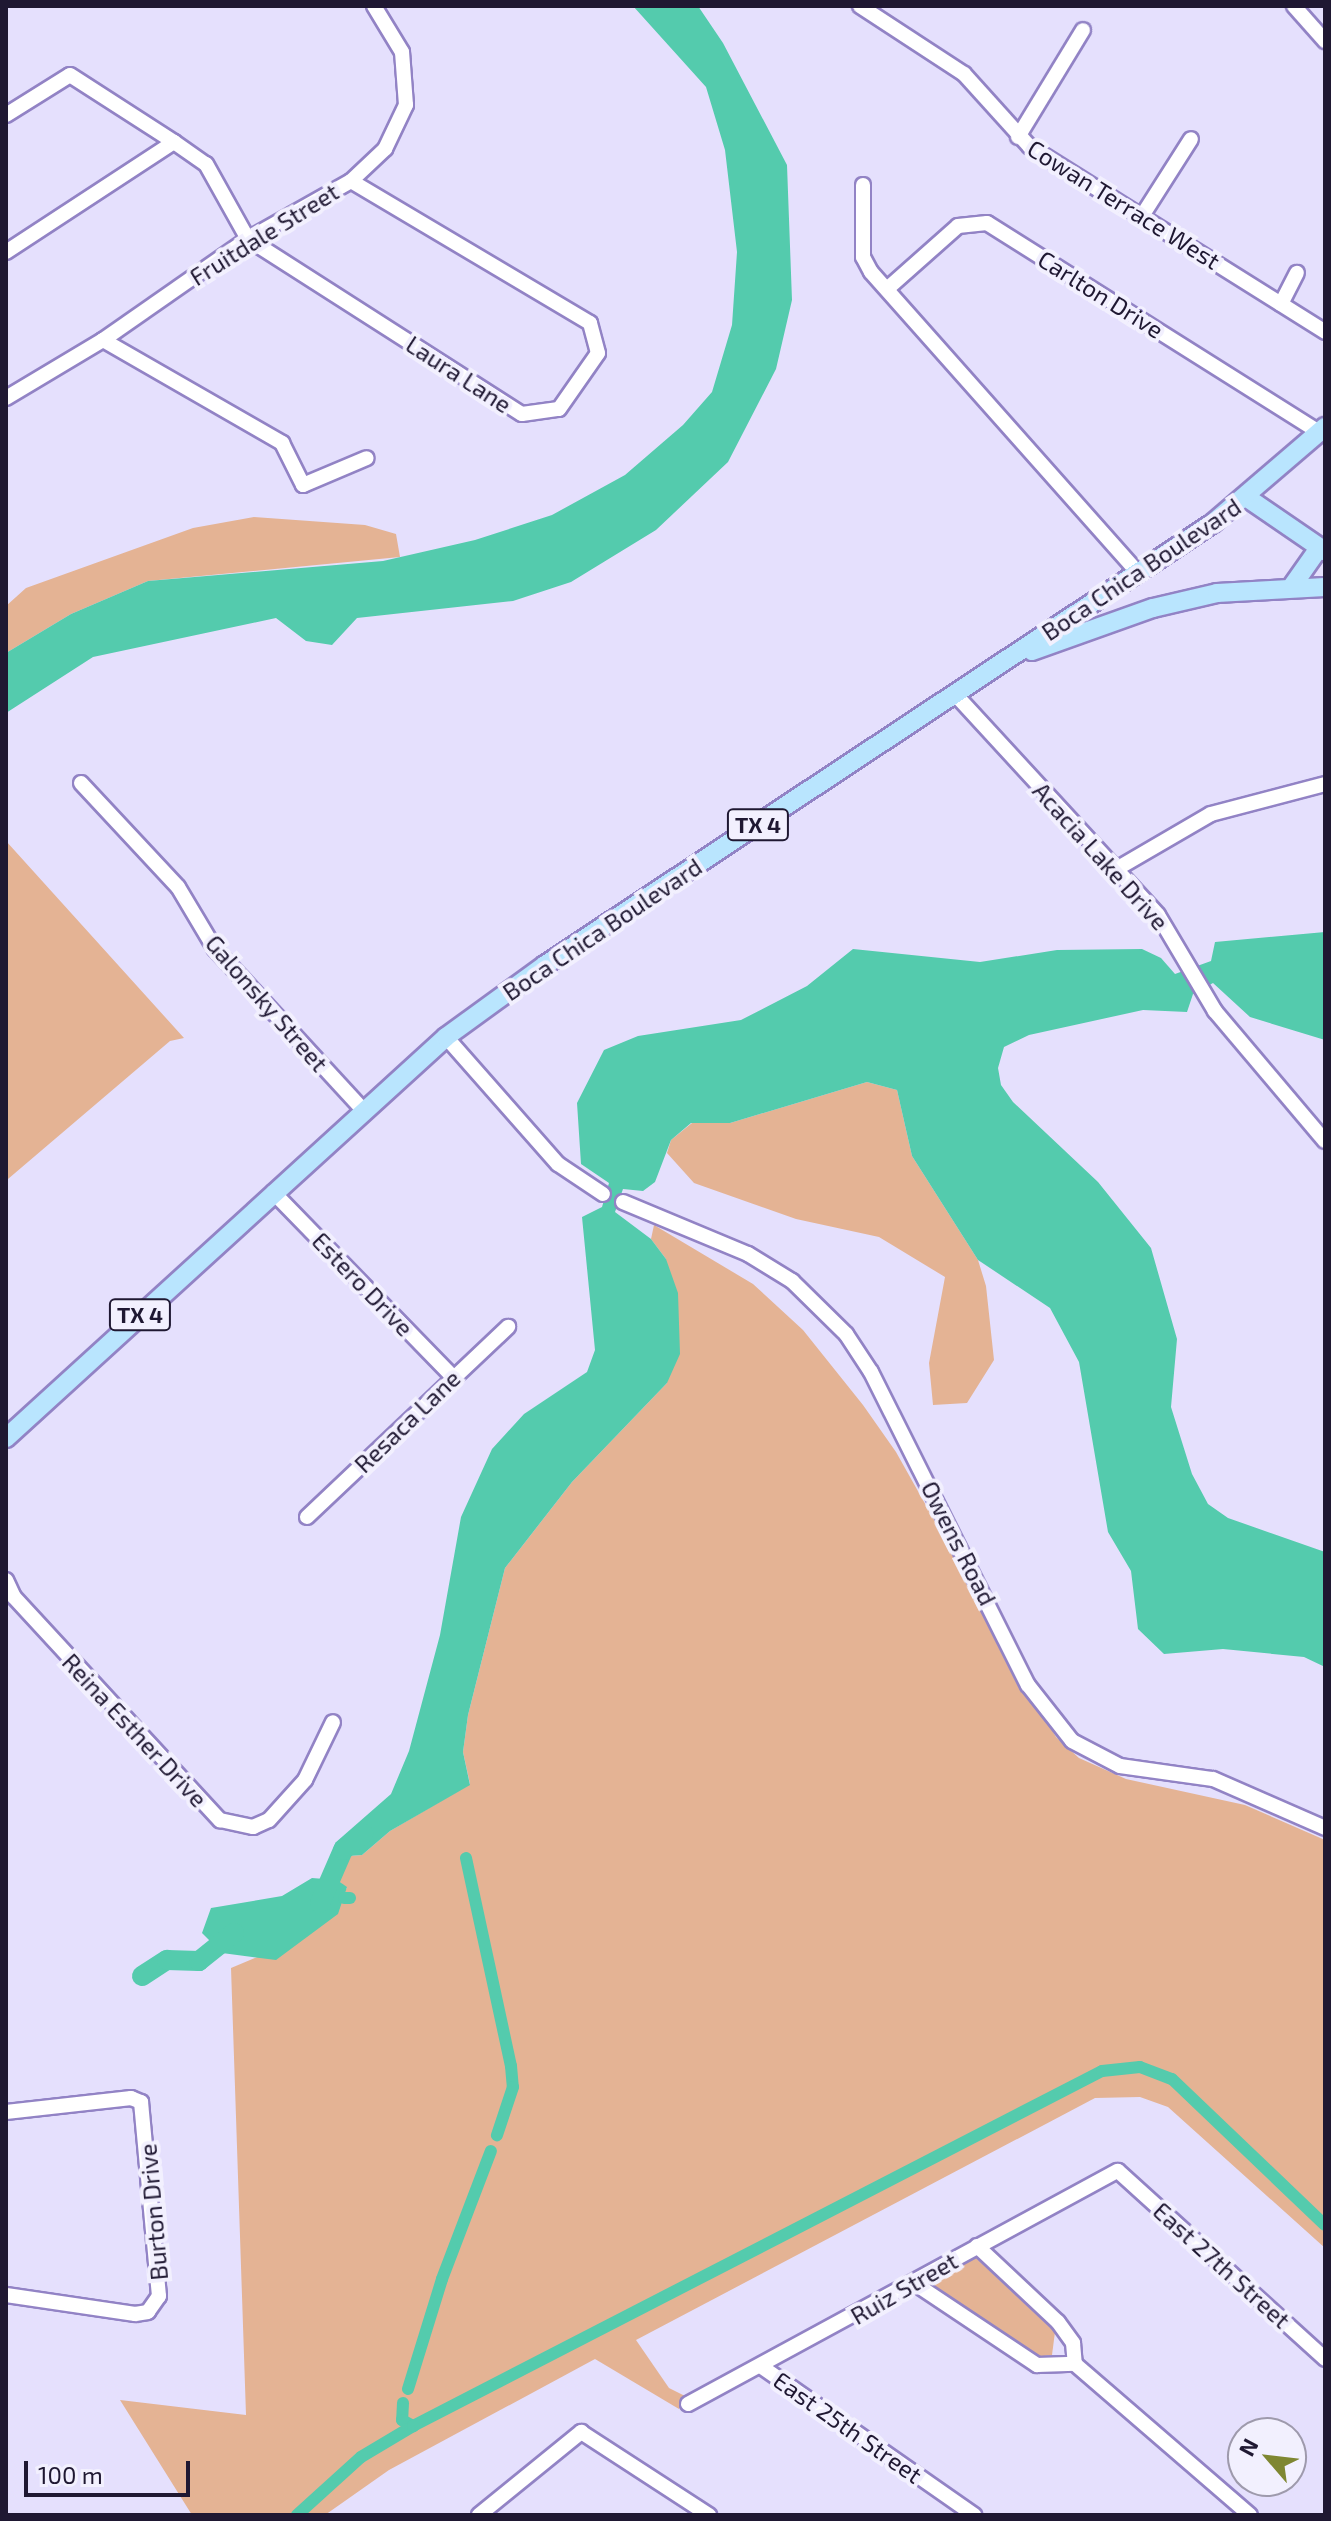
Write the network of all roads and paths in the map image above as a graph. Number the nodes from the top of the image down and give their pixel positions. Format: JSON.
{"nodes":[{"id":1,"x":374,"y":6,"type":"edge"},
{"id":2,"x":1294,"y":6,"type":"edge"},
{"id":3,"x":867,"y":7,"type":"edge"},
{"id":4,"x":1083,"y":30,"type":"dead end"},
{"id":5,"x":1325,"y":41,"type":"edge"},
{"id":6,"x":6,"y":115,"type":"edge"},
{"id":7,"x":1018,"y":137,"type":"junction"},
{"id":8,"x":1191,"y":139,"type":"dead end"},
{"id":9,"x":174,"y":142,"type":"junction"},
{"id":10,"x":351,"y":181,"type":"junction"},
{"id":11,"x":863,"y":185,"type":"dead end"},
{"id":12,"x":1142,"y":216,"type":"junction"},
{"id":13,"x":248,"y":239,"type":"junction"},
{"id":14,"x":6,"y":252,"type":"edge"},
{"id":15,"x":1297,"y":273,"type":"dead end"},
{"id":16,"x":887,"y":289,"type":"junction"},
{"id":17,"x":1281,"y":304,"type":"junction"},
{"id":18,"x":1325,"y":332,"type":"edge"},
{"id":19,"x":103,"y":340,"type":"junction"},
{"id":20,"x":6,"y":398,"type":"edge"},
{"id":21,"x":1322,"y":430,"type":"edge"},
{"id":22,"x":367,"y":458,"type":"dead end"},
{"id":23,"x":1246,"y":497,"type":"junction"},
{"id":24,"x":1322,"y":549,"type":"edge"},
{"id":25,"x":1138,"y":573,"type":"junction"},
{"id":26,"x":1293,"y":585,"type":"junction"},
{"id":27,"x":1325,"y":587,"type":"edge"},
{"id":28,"x":1007,"y":660,"type":"junction"},
{"id":29,"x":954,"y":693,"type":"junction"},
{"id":30,"x":81,"y":783,"type":"dead end"},
{"id":31,"x":1325,"y":784,"type":"edge"},
{"id":32,"x":1113,"y":871,"type":"junction"},
{"id":33,"x":446,"y":1037,"type":"junction"},
{"id":34,"x":364,"y":1111,"type":"junction"},
{"id":35,"x":1325,"y":1141,"type":"edge"},
{"id":36,"x":273,"y":1192,"type":"junction"},
{"id":37,"x":603,"y":1194,"type":"dead end"},
{"id":38,"x":623,"y":1202,"type":"dead end"},
{"id":39,"x":508,"y":1327,"type":"dead end"},
{"id":40,"x":453,"y":1377,"type":"junction"},
{"id":41,"x":6,"y":1438,"type":"edge"},
{"id":42,"x":307,"y":1517,"type":"dead end"},
{"id":43,"x":6,"y":1580,"type":"edge"},
{"id":44,"x":333,"y":1722,"type":"dead end"},
{"id":45,"x":1325,"y":1828,"type":"edge"},
{"id":46,"x":6,"y":2112,"type":"edge"},
{"id":47,"x":1118,"y":2171,"type":"joint"},
{"id":48,"x":977,"y":2246,"type":"junction"},
{"id":49,"x":914,"y":2283,"type":"junction"},
{"id":50,"x":6,"y":2295,"type":"edge"},
{"id":51,"x":1325,"y":2359,"type":"edge"},
{"id":52,"x":1075,"y":2364,"type":"junction"},
{"id":53,"x":762,"y":2367,"type":"junction"},
{"id":54,"x":688,"y":2404,"type":"dead end"},
{"id":55,"x":479,"y":2515,"type":"edge"},
{"id":56,"x":709,"y":2515,"type":"edge"},
{"id":57,"x":974,"y":2515,"type":"edge"},
{"id":58,"x":1250,"y":2515,"type":"edge"}],
"edges":[{"from":1,"to":10,"type":"street","name":"Fruitdale Street"},
{"from":2,"to":5,"type":"street"},
{"from":3,"to":7,"type":"street","name":"Cowan Terrace West"},
{"from":4,"to":7,"type":"street"},
{"from":6,"to":9,"type":"street"},
{"from":7,"to":12,"type":"street","name":"Cowan Terrace West"},
{"from":8,"to":12,"type":"street"},
{"from":9,"to":13,"type":"street"},
{"from":9,"to":14,"type":"street"},
{"from":10,"to":13,"type":"street","name":"Fruitdale Street"},
{"from":10,"to":13,"type":"street","name":"Laura Lane"},
{"from":11,"to":16,"type":"street"},
{"from":12,"to":17,"type":"street","name":"Cowan Terrace West"},
{"from":13,"to":19,"type":"street","name":"Fruitdale Street"},
{"from":15,"to":17,"type":"street"},
{"from":16,"to":21,"type":"street","name":"Carlton Drive"},
{"from":16,"to":25,"type":"street"},
{"from":17,"to":18,"type":"street","name":"Cowan Terrace West"},
{"from":19,"to":20,"type":"street","name":"Fruitdale Street"},
{"from":19,"to":22,"type":"street"},
{"from":21,"to":23,"type":"main road","name":"Boca Chica Boulevard","number":"TX 4"},
{"from":23,"to":24,"type":"main road"},
{"from":23,"to":25,"type":"main road","name":"Boca Chica Boulevard","number":"TX 4"},
{"from":24,"to":26,"type":"main road"},
{"from":25,"to":28,"type":"main road","name":"Boca Chica Boulevard","number":"TX 4"},
{"from":26,"to":27,"type":"main road"},
{"from":26,"to":28,"type":"main road"},
{"from":28,"to":29,"type":"main road","name":"Boca Chica Boulevard","number":"TX 4"},
{"from":29,"to":32,"type":"street","name":"Acacia Lake Drive"},
{"from":29,"to":33,"type":"main road","name":"Boca Chica Boulevard","number":"TX 4"},
{"from":30,"to":34,"type":"street","name":"Galonsky Street"},
{"from":31,"to":32,"type":"street"},
{"from":32,"to":35,"type":"street","name":"Acacia Lake Drive"},
{"from":33,"to":34,"type":"main road","name":"Boca Chica Boulevard","number":"TX 4"},
{"from":33,"to":37,"type":"street"},
{"from":34,"to":36,"type":"main road","name":"Boca Chica Boulevard","number":"TX 4"},
{"from":36,"to":40,"type":"street","name":"Estero Drive"},
{"from":36,"to":41,"type":"main road","name":"Boca Chica Boulevard","number":"TX 4"},
{"from":38,"to":45,"type":"street","name":"Owens Road"},
{"from":39,"to":40,"type":"street","name":"Resaca Lane"},
{"from":40,"to":42,"type":"street","name":"Resaca Lane"},
{"from":43,"to":44,"type":"street","name":"Reina Esther Drive"},
{"from":46,"to":50,"type":"street","name":"Burton Drive"},
{"from":47,"to":48,"type":"street","name":"Ruiz Street"},
{"from":47,"to":51,"type":"street","name":"East 27th Street"},
{"from":48,"to":49,"type":"street","name":"Ruiz Street"},
{"from":48,"to":52,"type":"street"},
{"from":49,"to":52,"type":"street"},
{"from":49,"to":53,"type":"street","name":"Ruiz Street"},
{"from":52,"to":58,"type":"street"},
{"from":53,"to":54,"type":"street","name":"Ruiz Street"},
{"from":53,"to":57,"type":"street","name":"East 25th Street"},
{"from":55,"to":56,"type":"street"}]}
